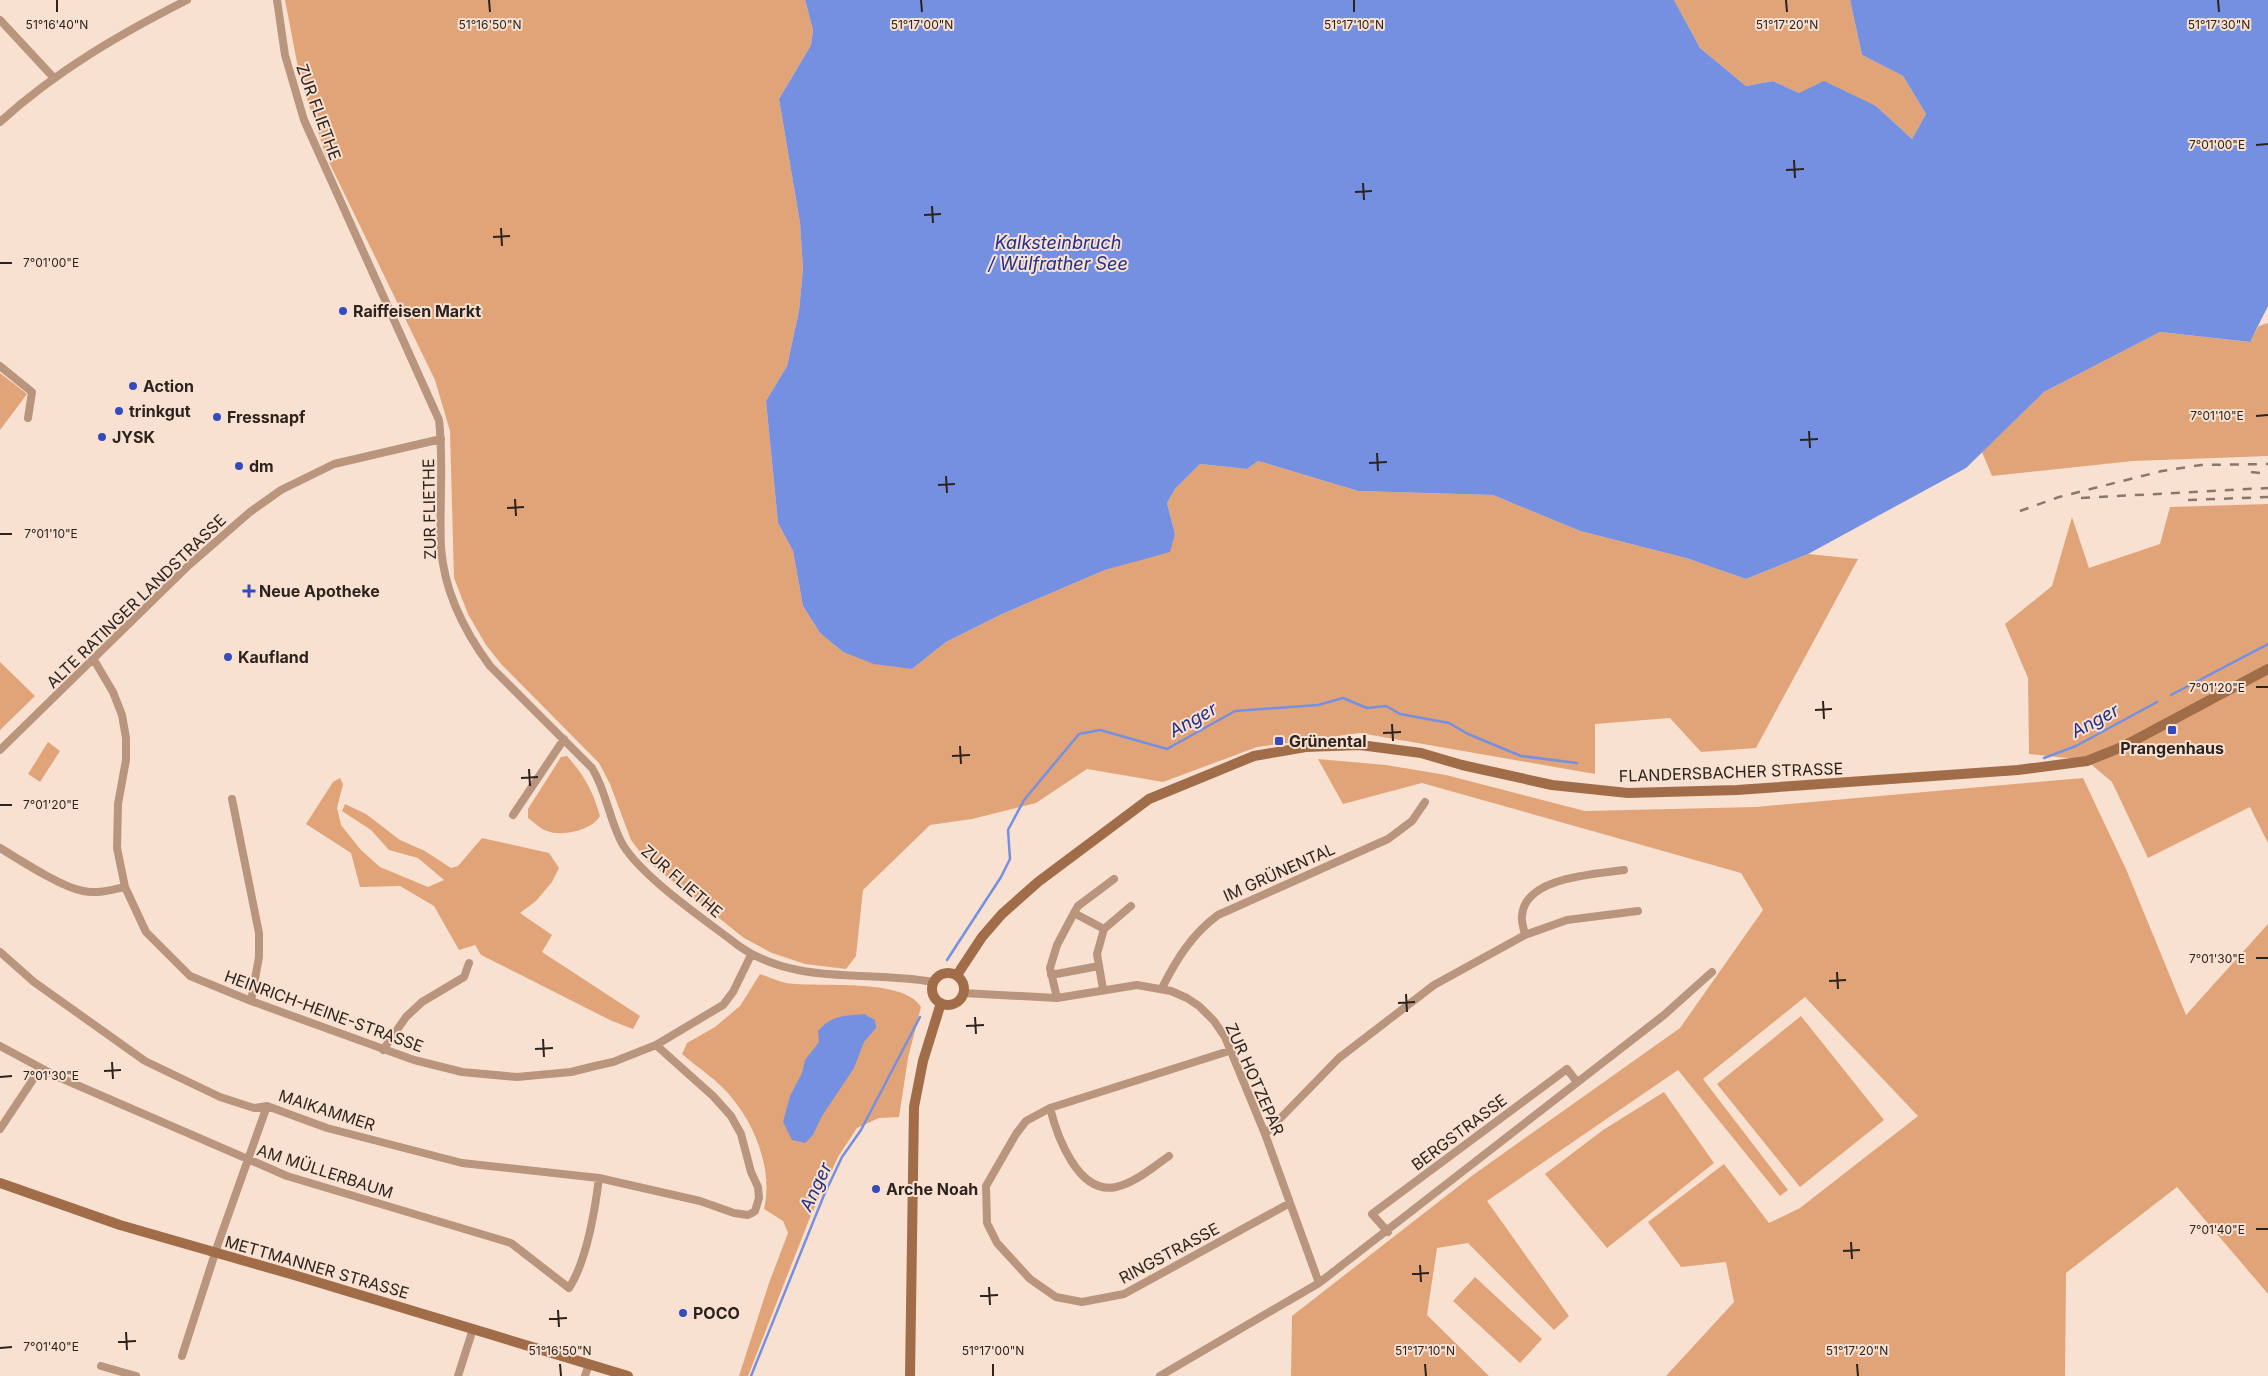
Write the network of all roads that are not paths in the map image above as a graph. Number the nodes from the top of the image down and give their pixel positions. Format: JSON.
{"nodes":[{"id":1,"x":187,"y":0,"type":"edge"},
{"id":2,"x":277,"y":0,"type":"edge"},
{"id":3,"x":0,"y":20,"type":"edge"},
{"id":4,"x":54,"y":78,"type":"junction"},
{"id":5,"x":0,"y":122,"type":"edge"},
{"id":6,"x":0,"y":366,"type":"edge"},
{"id":7,"x":28,"y":418,"type":"dead end"},
{"id":8,"x":441,"y":439,"type":"junction"},
{"id":9,"x":94,"y":660,"type":"junction"},
{"id":10,"x":2268,"y":669,"type":"edge"},
{"id":11,"x":564,"y":739,"type":"junction"},
{"id":12,"x":0,"y":750,"type":"edge"},
{"id":13,"x":232,"y":799,"type":"dead end"},
{"id":14,"x":1425,"y":802,"type":"dead end"},
{"id":15,"x":513,"y":815,"type":"dead end"},
{"id":16,"x":0,"y":848,"type":"edge"},
{"id":17,"x":1624,"y":870,"type":"dead end"},
{"id":18,"x":1114,"y":879,"type":"dead end"},
{"id":19,"x":125,"y":886,"type":"junction"},
{"id":20,"x":1131,"y":906,"type":"dead end"},
{"id":21,"x":1638,"y":911,"type":"dead end"},
{"id":22,"x":1074,"y":913,"type":"junction"},
{"id":23,"x":1104,"y":929,"type":"junction"},
{"id":24,"x":1525,"y":935,"type":"junction"},
{"id":25,"x":0,"y":952,"type":"edge"},
{"id":26,"x":751,"y":955,"type":"junction"},
{"id":27,"x":469,"y":963,"type":"dead end"},
{"id":28,"x":1099,"y":966,"type":"junction"},
{"id":29,"x":1712,"y":972,"type":"dead end"},
{"id":30,"x":957,"y":975,"type":"junction"},
{"id":31,"x":1051,"y":975,"type":"junction"},
{"id":32,"x":933,"y":982,"type":"junction"},
{"id":33,"x":1162,"y":988,"type":"junction"},
{"id":34,"x":1103,"y":989,"type":"junction"},
{"id":35,"x":964,"y":993,"type":"junction"},
{"id":36,"x":1056,"y":998,"type":"junction"},
{"id":37,"x":251,"y":1001,"type":"junction"},
{"id":38,"x":941,"y":1003,"type":"junction"},
{"id":39,"x":656,"y":1045,"type":"junction"},
{"id":40,"x":0,"y":1046,"type":"edge"},
{"id":41,"x":383,"y":1050,"type":"junction"},
{"id":42,"x":1229,"y":1051,"type":"junction"},
{"id":43,"x":40,"y":1070,"type":"junction"},
{"id":44,"x":1577,"y":1082,"type":"junction"},
{"id":45,"x":267,"y":1106,"type":"junction"},
{"id":46,"x":1050,"y":1108,"type":"junction"},
{"id":47,"x":0,"y":1129,"type":"edge"},
{"id":48,"x":1265,"y":1134,"type":"junction"},
{"id":49,"x":1169,"y":1156,"type":"dead end"},
{"id":50,"x":246,"y":1160,"type":"junction"},
{"id":51,"x":599,"y":1178,"type":"junction"},
{"id":52,"x":0,"y":1183,"type":"edge"},
{"id":53,"x":1290,"y":1204,"type":"junction"},
{"id":54,"x":1388,"y":1232,"type":"junction"},
{"id":55,"x":215,"y":1253,"type":"junction"},
{"id":56,"x":1319,"y":1283,"type":"junction"},
{"id":57,"x":473,"y":1329,"type":"junction"},
{"id":58,"x":182,"y":1356,"type":"dead end"},
{"id":59,"x":588,"y":1364,"type":"junction"},
{"id":60,"x":101,"y":1366,"type":"dead end"},
{"id":61,"x":136,"y":1376,"type":"edge"},
{"id":62,"x":458,"y":1376,"type":"edge"},
{"id":63,"x":585,"y":1376,"type":"edge"},
{"id":64,"x":628,"y":1376,"type":"edge"},
{"id":65,"x":910,"y":1376,"type":"edge"},
{"id":66,"x":1160,"y":1376,"type":"edge"}],
"edges":[{"from":1,"to":4,"type":"street"},
{"from":2,"to":8,"type":"street","name":"ZUR FLIETHE"},
{"from":3,"to":4,"type":"street"},
{"from":4,"to":5,"type":"street"},
{"from":6,"to":7,"type":"street"},
{"from":8,"to":9,"type":"street","name":"ALTE RATINGER LANDSTRASSE"},
{"from":8,"to":11,"type":"street","name":"ZUR FLIETHE"},
{"from":9,"to":12,"type":"street","name":"ALTE RATINGER LANDSTRASSE"},
{"from":9,"to":19,"type":"street","name":"HEINRICH-HEINE-STRASSE"},
{"from":10,"to":30,"type":"street","name":"FLANDERSBACHER STRASSE"},
{"from":11,"to":15,"type":"street"},
{"from":11,"to":26,"type":"street","name":"ZUR FLIETHE"},
{"from":13,"to":37,"type":"street"},
{"from":14,"to":33,"type":"street","name":"IM GRÜNENTAL"},
{"from":16,"to":19,"type":"street"},
{"from":17,"to":24,"type":"street"},
{"from":18,"to":22,"type":"street"},
{"from":19,"to":37,"type":"street","name":"HEINRICH-HEINE-STRASSE"},
{"from":20,"to":23,"type":"street"},
{"from":21,"to":24,"type":"street"},
{"from":22,"to":23,"type":"street"},
{"from":22,"to":31,"type":"street"},
{"from":23,"to":28,"type":"street"},
{"from":24,"to":48,"type":"street"},
{"from":25,"to":45,"type":"street","name":"MAIKAMMER"},
{"from":26,"to":32,"type":"street","name":"ZUR FLIETHE"},
{"from":26,"to":39,"type":"street","name":"HEINRICH-HEINE-STRASSE"},
{"from":27,"to":41,"type":"street"},
{"from":28,"to":31,"type":"street"},
{"from":28,"to":34,"type":"street"},
{"from":29,"to":44,"type":"street","name":"BERGSTRASSE"},
{"from":30,"to":32,"type":"street"},
{"from":30,"to":35,"type":"street"},
{"from":31,"to":36,"type":"street"},
{"from":32,"to":38,"type":"street"},
{"from":33,"to":34,"type":"street","name":"ZUR HOTZEPAR"},
{"from":33,"to":42,"type":"street","name":"ZUR HOTZEPAR"},
{"from":34,"to":36,"type":"street","name":"ZUR HOTZEPAR"},
{"from":35,"to":36,"type":"street","name":"ZUR HOTZEPAR"},
{"from":35,"to":38,"type":"street"},
{"from":37,"to":41,"type":"street","name":"HEINRICH-HEINE-STRASSE"},
{"from":38,"to":65,"type":"street"},
{"from":39,"to":41,"type":"street","name":"HEINRICH-HEINE-STRASSE"},
{"from":39,"to":51,"type":"street","name":"MAIKAMMER"},
{"from":40,"to":43,"type":"street","name":"AM MÜLLERBAUM"},
{"from":42,"to":46,"type":"street","name":"RINGSTRASSE"},
{"from":42,"to":48,"type":"street","name":"ZUR HOTZEPAR"},
{"from":43,"to":47,"type":"street"},
{"from":43,"to":50,"type":"street","name":"AM MÜLLERBAUM"},
{"from":44,"to":54,"type":"street","name":"BERGSTRASSE"},
{"from":44,"to":54,"type":"street","name":"BERGSTRASSE"},
{"from":45,"to":50,"type":"street"},
{"from":45,"to":51,"type":"street","name":"MAIKAMMER"},
{"from":46,"to":49,"type":"street"},
{"from":46,"to":53,"type":"street","name":"RINGSTRASSE"},
{"from":48,"to":53,"type":"street","name":"ZUR HOTZEPAR"},
{"from":50,"to":51,"type":"street","name":"AM MÜLLERBAUM"},
{"from":50,"to":55,"type":"street"},
{"from":52,"to":55,"type":"street","name":"METTMANNER STRASSE"},
{"from":53,"to":56,"type":"street","name":"ZUR HOTZEPAR"},
{"from":54,"to":56,"type":"street","name":"BERGSTRASSE"},
{"from":55,"to":57,"type":"street","name":"METTMANNER STRASSE"},
{"from":55,"to":58,"type":"street"},
{"from":56,"to":66,"type":"street","name":"BERGSTRASSE"},
{"from":57,"to":59,"type":"street","name":"METTMANNER STRASSE"},
{"from":57,"to":62,"type":"street"},
{"from":59,"to":63,"type":"street"},
{"from":59,"to":64,"type":"street","name":"METTMANNER STRASSE"},
{"from":60,"to":61,"type":"street"}]}
